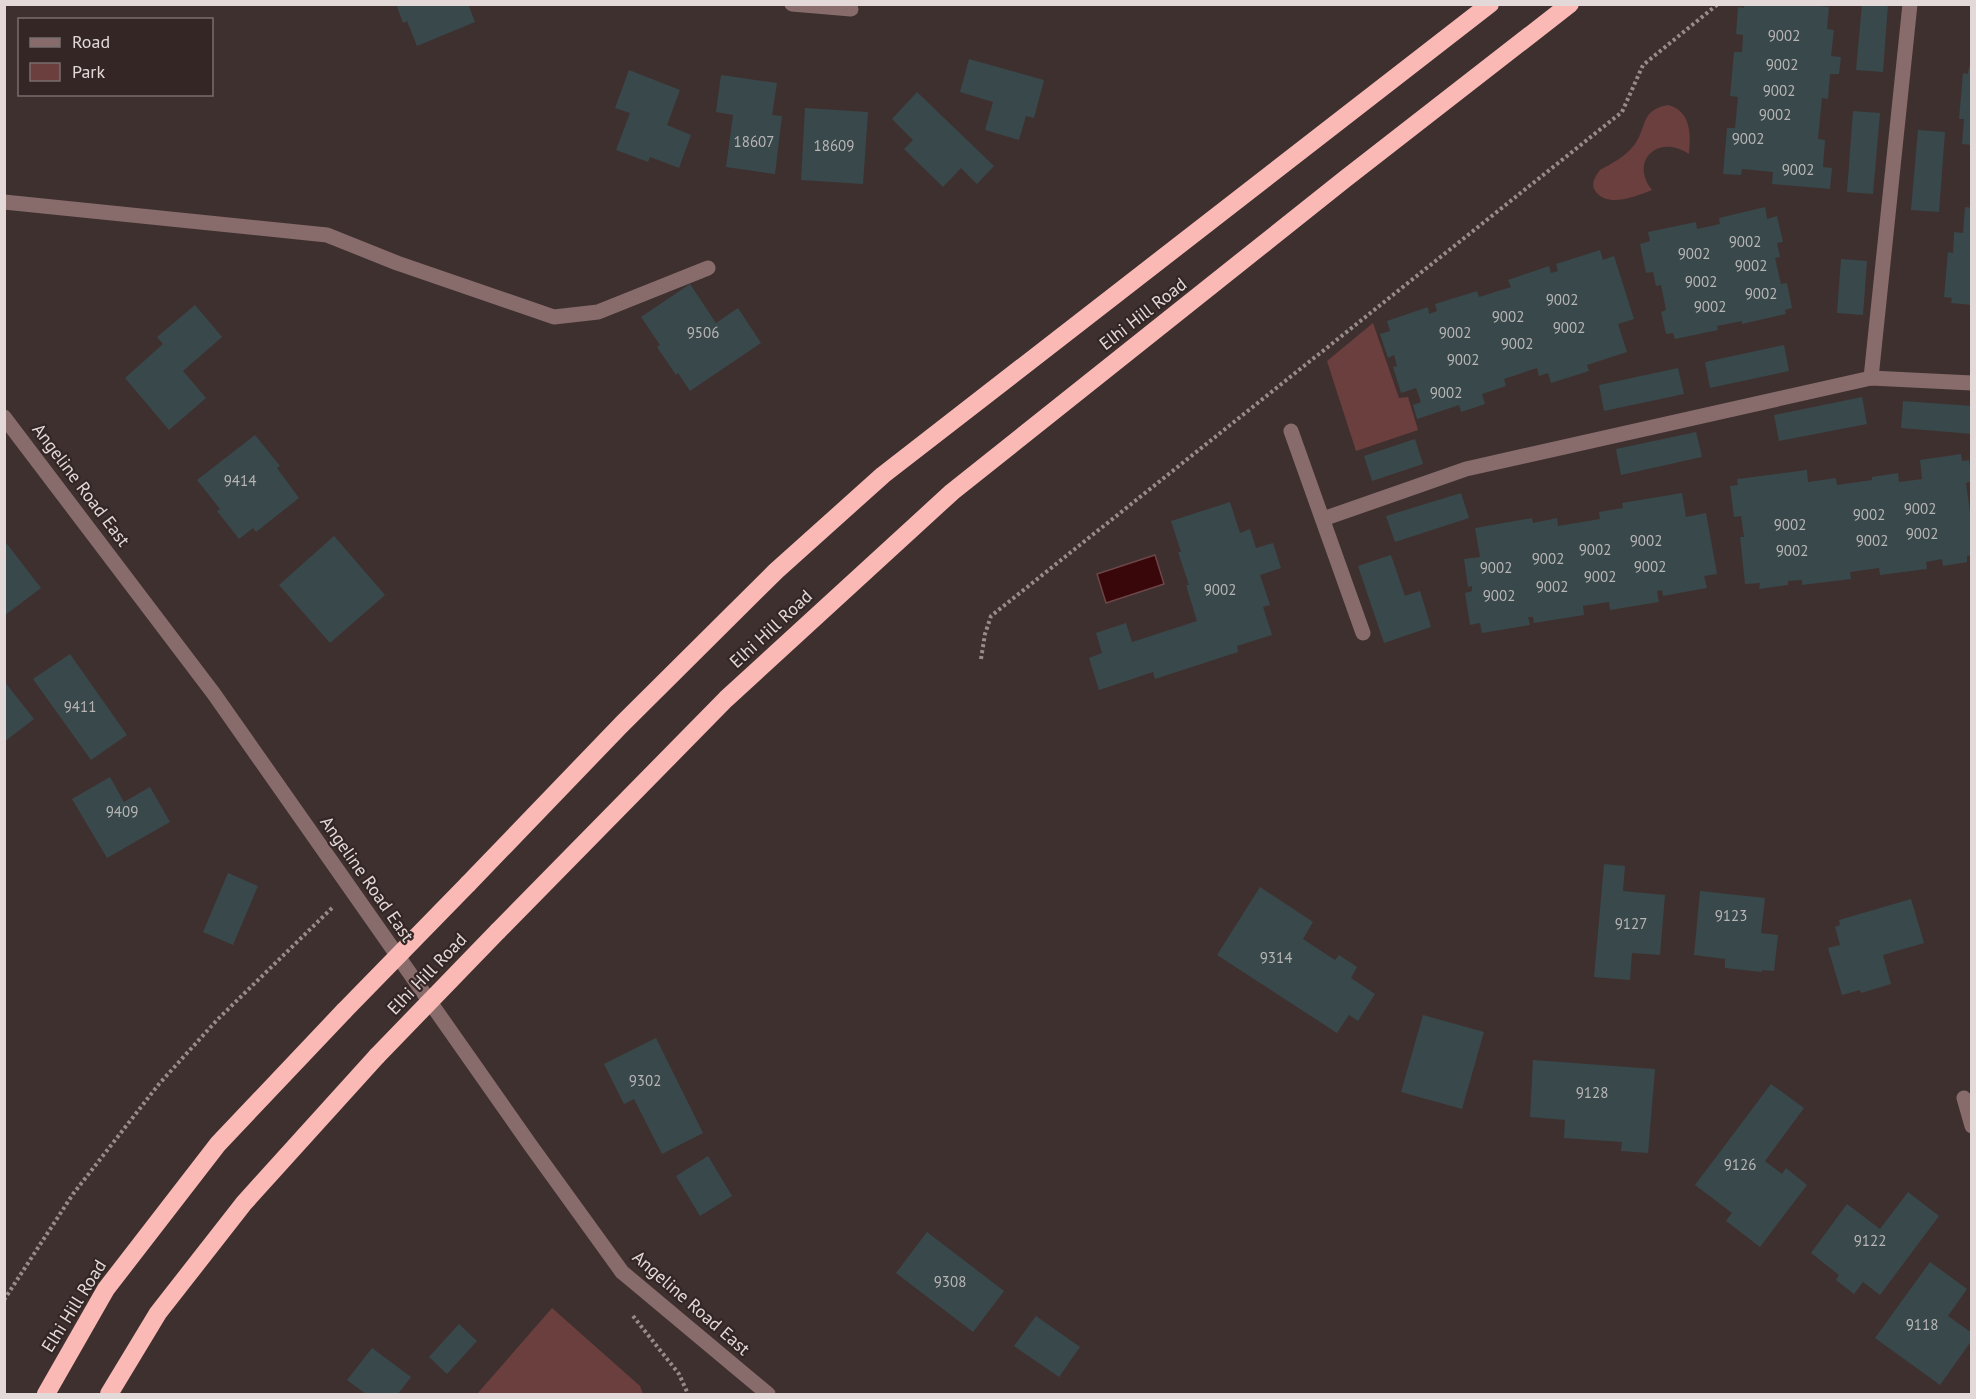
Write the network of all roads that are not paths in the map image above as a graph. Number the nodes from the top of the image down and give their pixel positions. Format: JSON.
{"nodes":[{"id":1,"x":792,"y":4,"type":"edge"},
{"id":2,"x":1490,"y":4,"type":"edge"},
{"id":3,"x":1570,"y":4,"type":"edge"},
{"id":4,"x":1910,"y":4,"type":"edge"},
{"id":5,"x":810,"y":5,"type":"edge"},
{"id":6,"x":851,"y":9,"type":"dead end"},
{"id":7,"x":4,"y":202,"type":"edge"},
{"id":8,"x":708,"y":268,"type":"dead end"},
{"id":9,"x":1871,"y":378,"type":"junction"},
{"id":10,"x":1971,"y":383,"type":"edge"},
{"id":11,"x":6,"y":421,"type":"edge"},
{"id":12,"x":1291,"y":431,"type":"dead end"},
{"id":13,"x":1323,"y":519,"type":"junction"},
{"id":14,"x":1363,"y":633,"type":"dead end"},
{"id":15,"x":1964,"y":1098,"type":"dead end"},
{"id":16,"x":1971,"y":1126,"type":"edge"},
{"id":17,"x":46,"y":1395,"type":"edge"},
{"id":18,"x":109,"y":1395,"type":"edge"},
{"id":19,"x":768,"y":1395,"type":"edge"}],
"edges":[{"from":1,"to":5,"type":"street"},
{"from":2,"to":17,"type":"highway","name":"Elhi Hill Road","bridge":true},
{"from":3,"to":18,"type":"highway","name":"Elhi Hill Road","bridge":true},
{"from":4,"to":9,"type":"street"},
{"from":5,"to":6,"type":"street"},
{"from":7,"to":8,"type":"street"},
{"from":9,"to":10,"type":"street"},
{"from":9,"to":13,"type":"street"},
{"from":11,"to":19,"type":"street","name":"Angeline Road East"},
{"from":12,"to":13,"type":"street"},
{"from":13,"to":14,"type":"street"},
{"from":15,"to":16,"type":"street"}]}
